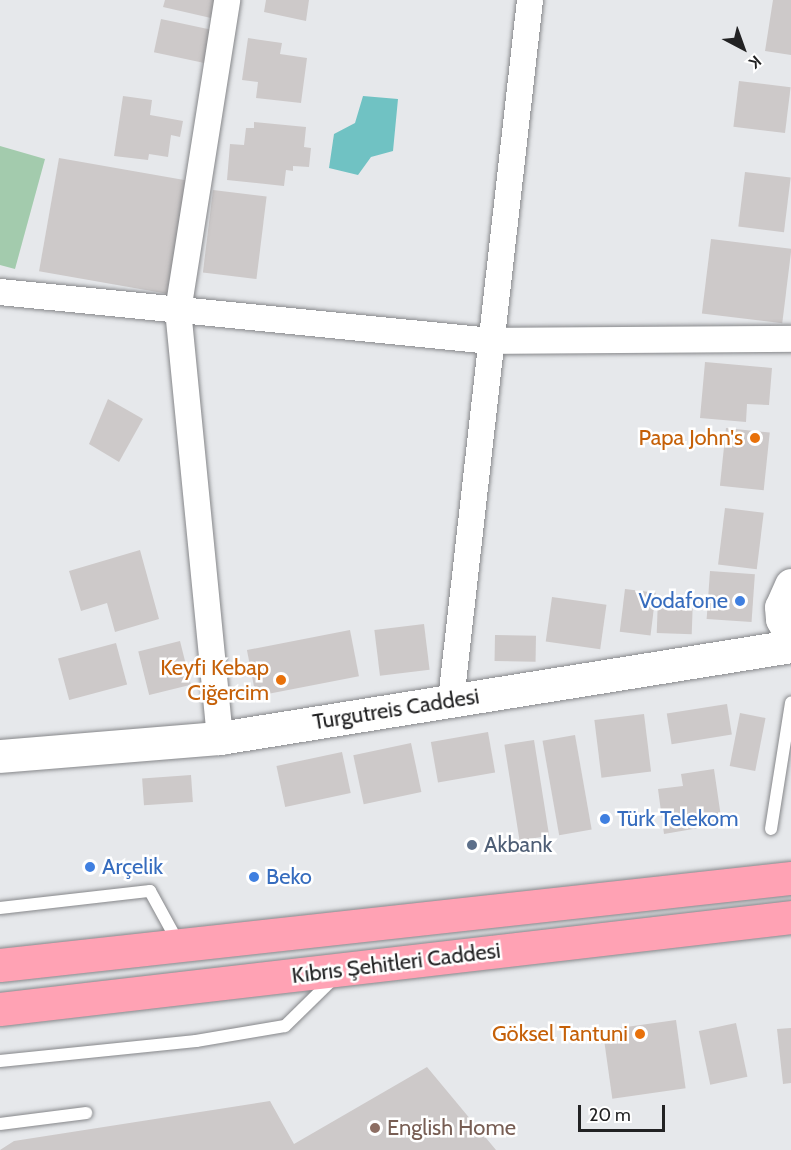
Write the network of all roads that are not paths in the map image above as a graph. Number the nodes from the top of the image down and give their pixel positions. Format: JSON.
{"nodes":[{"id":1,"x":227,"y":0,"type":"edge"},
{"id":2,"x":530,"y":0,"type":"edge"},
{"id":3,"x":0,"y":292,"type":"edge"},
{"id":4,"x":178,"y":311,"type":"junction"},
{"id":5,"x":791,"y":339,"type":"edge"},
{"id":6,"x":489,"y":341,"type":"junction"},
{"id":7,"x":791,"y":585,"type":"edge"},
{"id":8,"x":781,"y":638,"type":"edge"},
{"id":9,"x":451,"y":700,"type":"junction"},
{"id":10,"x":791,"y":703,"type":"edge"},
{"id":11,"x":220,"y":738,"type":"junction"},
{"id":12,"x":0,"y":756,"type":"edge"},
{"id":13,"x":771,"y":829,"type":"dead end"},
{"id":14,"x":791,"y":878,"type":"edge"},
{"id":15,"x":0,"y":908,"type":"edge"},
{"id":16,"x":791,"y":917,"type":"edge"},
{"id":17,"x":179,"y":945,"type":"junction"},
{"id":18,"x":0,"y":965,"type":"edge"},
{"id":19,"x":342,"y":970,"type":"junction"},
{"id":20,"x":0,"y":1009,"type":"edge"},
{"id":21,"x":0,"y":1061,"type":"edge"},
{"id":22,"x":86,"y":1113,"type":"dead end"},
{"id":23,"x":0,"y":1124,"type":"edge"}],
"edges":[{"from":1,"to":4,"type":"street"},
{"from":2,"to":6,"type":"street"},
{"from":3,"to":4,"type":"street"},
{"from":4,"to":6,"type":"street"},
{"from":4,"to":11,"type":"street"},
{"from":5,"to":6,"type":"street"},
{"from":6,"to":9,"type":"street"},
{"from":7,"to":8,"type":"street"},
{"from":8,"to":9,"type":"street","name":"Turgutreis Caddesi"},
{"from":9,"to":11,"type":"street","name":"Turgutreis Caddesi"},
{"from":10,"to":13,"type":"lane"},
{"from":11,"to":12,"type":"street","name":"Turgutreis Caddesi"},
{"from":14,"to":17,"type":"highway","name":"Kıbrıs Şehitleri Caddesi"},
{"from":15,"to":17,"type":"lane"},
{"from":16,"to":19,"type":"highway","name":"Kıbrıs Şehitleri Caddesi"},
{"from":17,"to":18,"type":"highway","name":"Kıbrıs Şehitleri Caddesi"},
{"from":19,"to":20,"type":"highway","name":"Kıbrıs Şehitleri Caddesi"},
{"from":19,"to":21,"type":"lane"},
{"from":22,"to":23,"type":"lane"}]}
